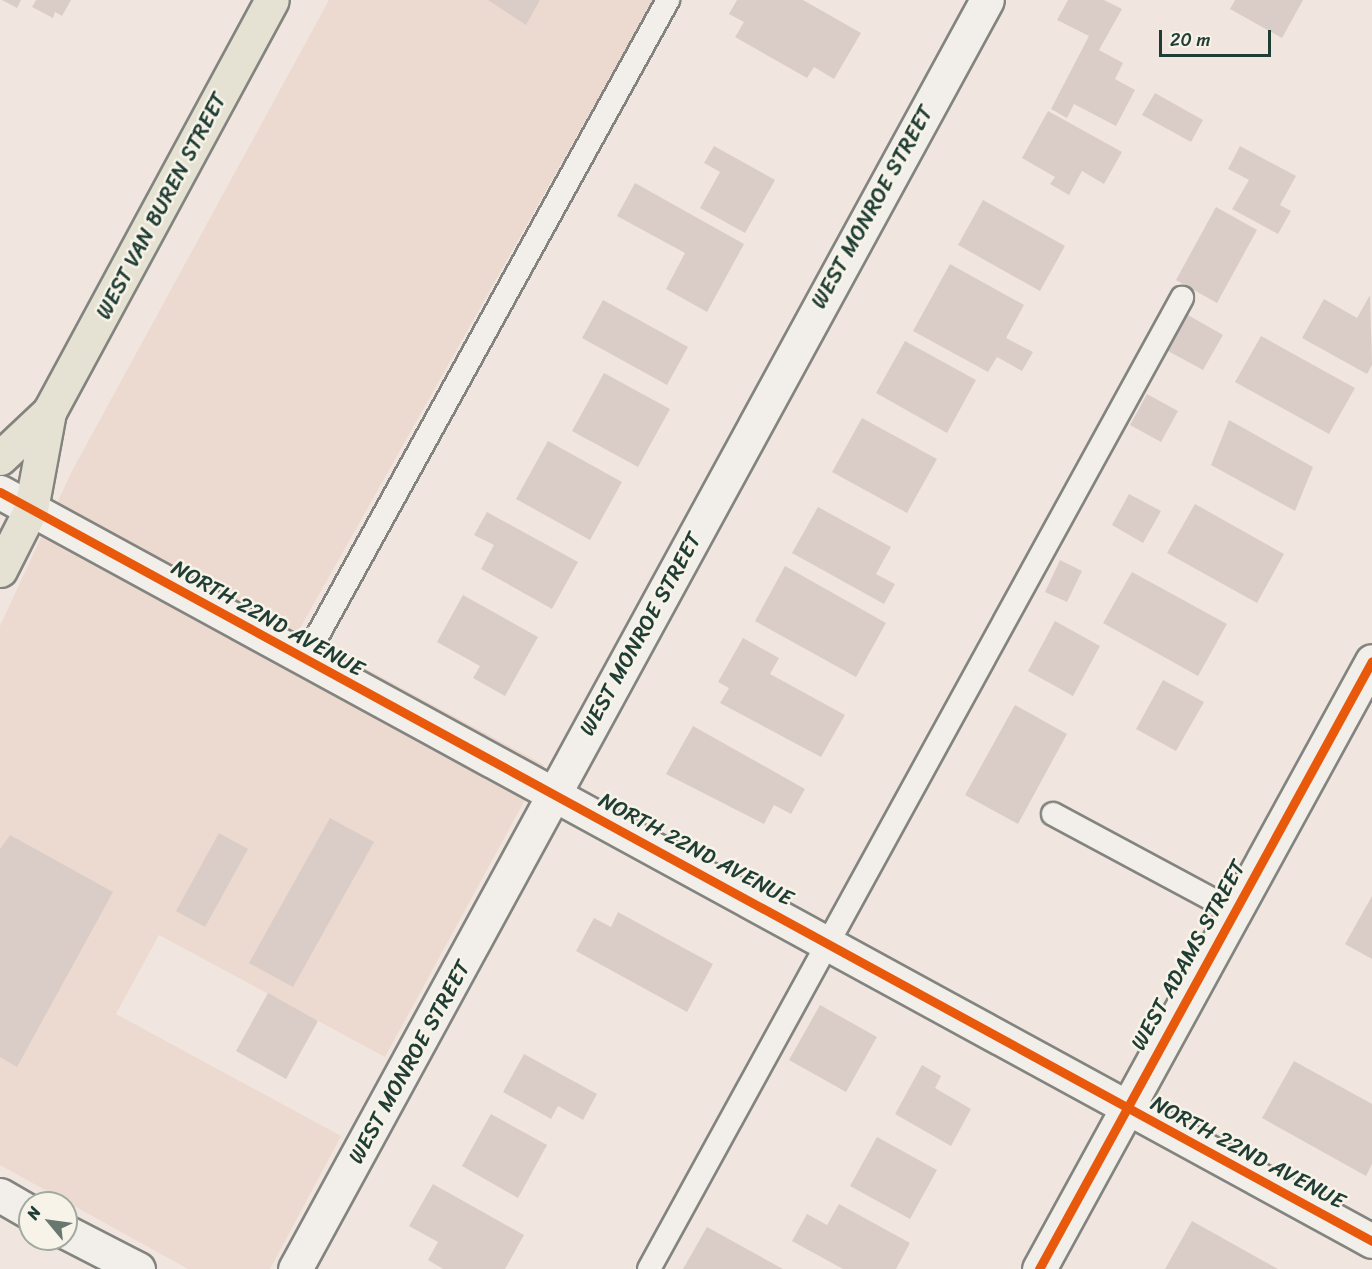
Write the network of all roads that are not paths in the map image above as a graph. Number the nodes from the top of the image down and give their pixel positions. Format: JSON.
{"nodes":[{"id":1,"x":272,"y":0,"type":"edge"},
{"id":2,"x":668,"y":0,"type":"edge"},
{"id":3,"x":987,"y":0,"type":"edge"},
{"id":4,"x":1182,"y":297,"type":"dead end"},
{"id":5,"x":49,"y":412,"type":"junction"},
{"id":6,"x":0,"y":458,"type":"edge"},
{"id":7,"x":0,"y":492,"type":"edge"},
{"id":8,"x":31,"y":509,"type":"junction"},
{"id":9,"x":0,"y":570,"type":"edge"},
{"id":10,"x":304,"y":660,"type":"junction"},
{"id":11,"x":1372,"y":661,"type":"edge"},
{"id":12,"x":553,"y":795,"type":"junction"},
{"id":13,"x":1053,"y":814,"type":"dead end"},
{"id":14,"x":1234,"y":911,"type":"junction"},
{"id":15,"x":829,"y":942,"type":"junction"},
{"id":16,"x":1126,"y":1108,"type":"junction"},
{"id":17,"x":0,"y":1195,"type":"edge"},
{"id":18,"x":18,"y":1205,"type":"edge"},
{"id":19,"x":78,"y":1238,"type":"edge"},
{"id":20,"x":1372,"y":1241,"type":"edge"},
{"id":21,"x":138,"y":1269,"type":"edge"},
{"id":22,"x":295,"y":1269,"type":"edge"},
{"id":23,"x":649,"y":1269,"type":"edge"},
{"id":24,"x":1039,"y":1269,"type":"edge"}],
"edges":[{"from":1,"to":5,"type":"main road","name":"WEST VAN BUREN STREET"},
{"from":2,"to":10,"type":"lane"},
{"from":3,"to":12,"type":"street","name":"WEST MONROE STREET"},
{"from":4,"to":15,"type":"lane"},
{"from":5,"to":6,"type":"main road","name":"WEST VAN BUREN STREET"},
{"from":5,"to":8,"type":"main road","name":"WEST VAN BUREN STREET"},
{"from":7,"to":8,"type":"street","name":"NORTH 22ND AVENUE"},
{"from":8,"to":9,"type":"main road","name":"WEST VAN BUREN STREET"},
{"from":8,"to":10,"type":"street","name":"NORTH 22ND AVENUE"},
{"from":10,"to":12,"type":"street","name":"NORTH 22ND AVENUE"},
{"from":11,"to":14,"type":"street","name":"WEST ADAMS STREET"},
{"from":12,"to":15,"type":"street","name":"NORTH 22ND AVENUE"},
{"from":12,"to":22,"type":"street","name":"WEST MONROE STREET"},
{"from":13,"to":14,"type":"lane"},
{"from":14,"to":16,"type":"street","name":"WEST ADAMS STREET"},
{"from":15,"to":16,"type":"street","name":"NORTH 22ND AVENUE"},
{"from":15,"to":23,"type":"lane"},
{"from":16,"to":20,"type":"street","name":"NORTH 22ND AVENUE"},
{"from":16,"to":24,"type":"street","name":"WEST ADAMS STREET"},
{"from":17,"to":18,"type":"street"},
{"from":19,"to":21,"type":"street"}]}
